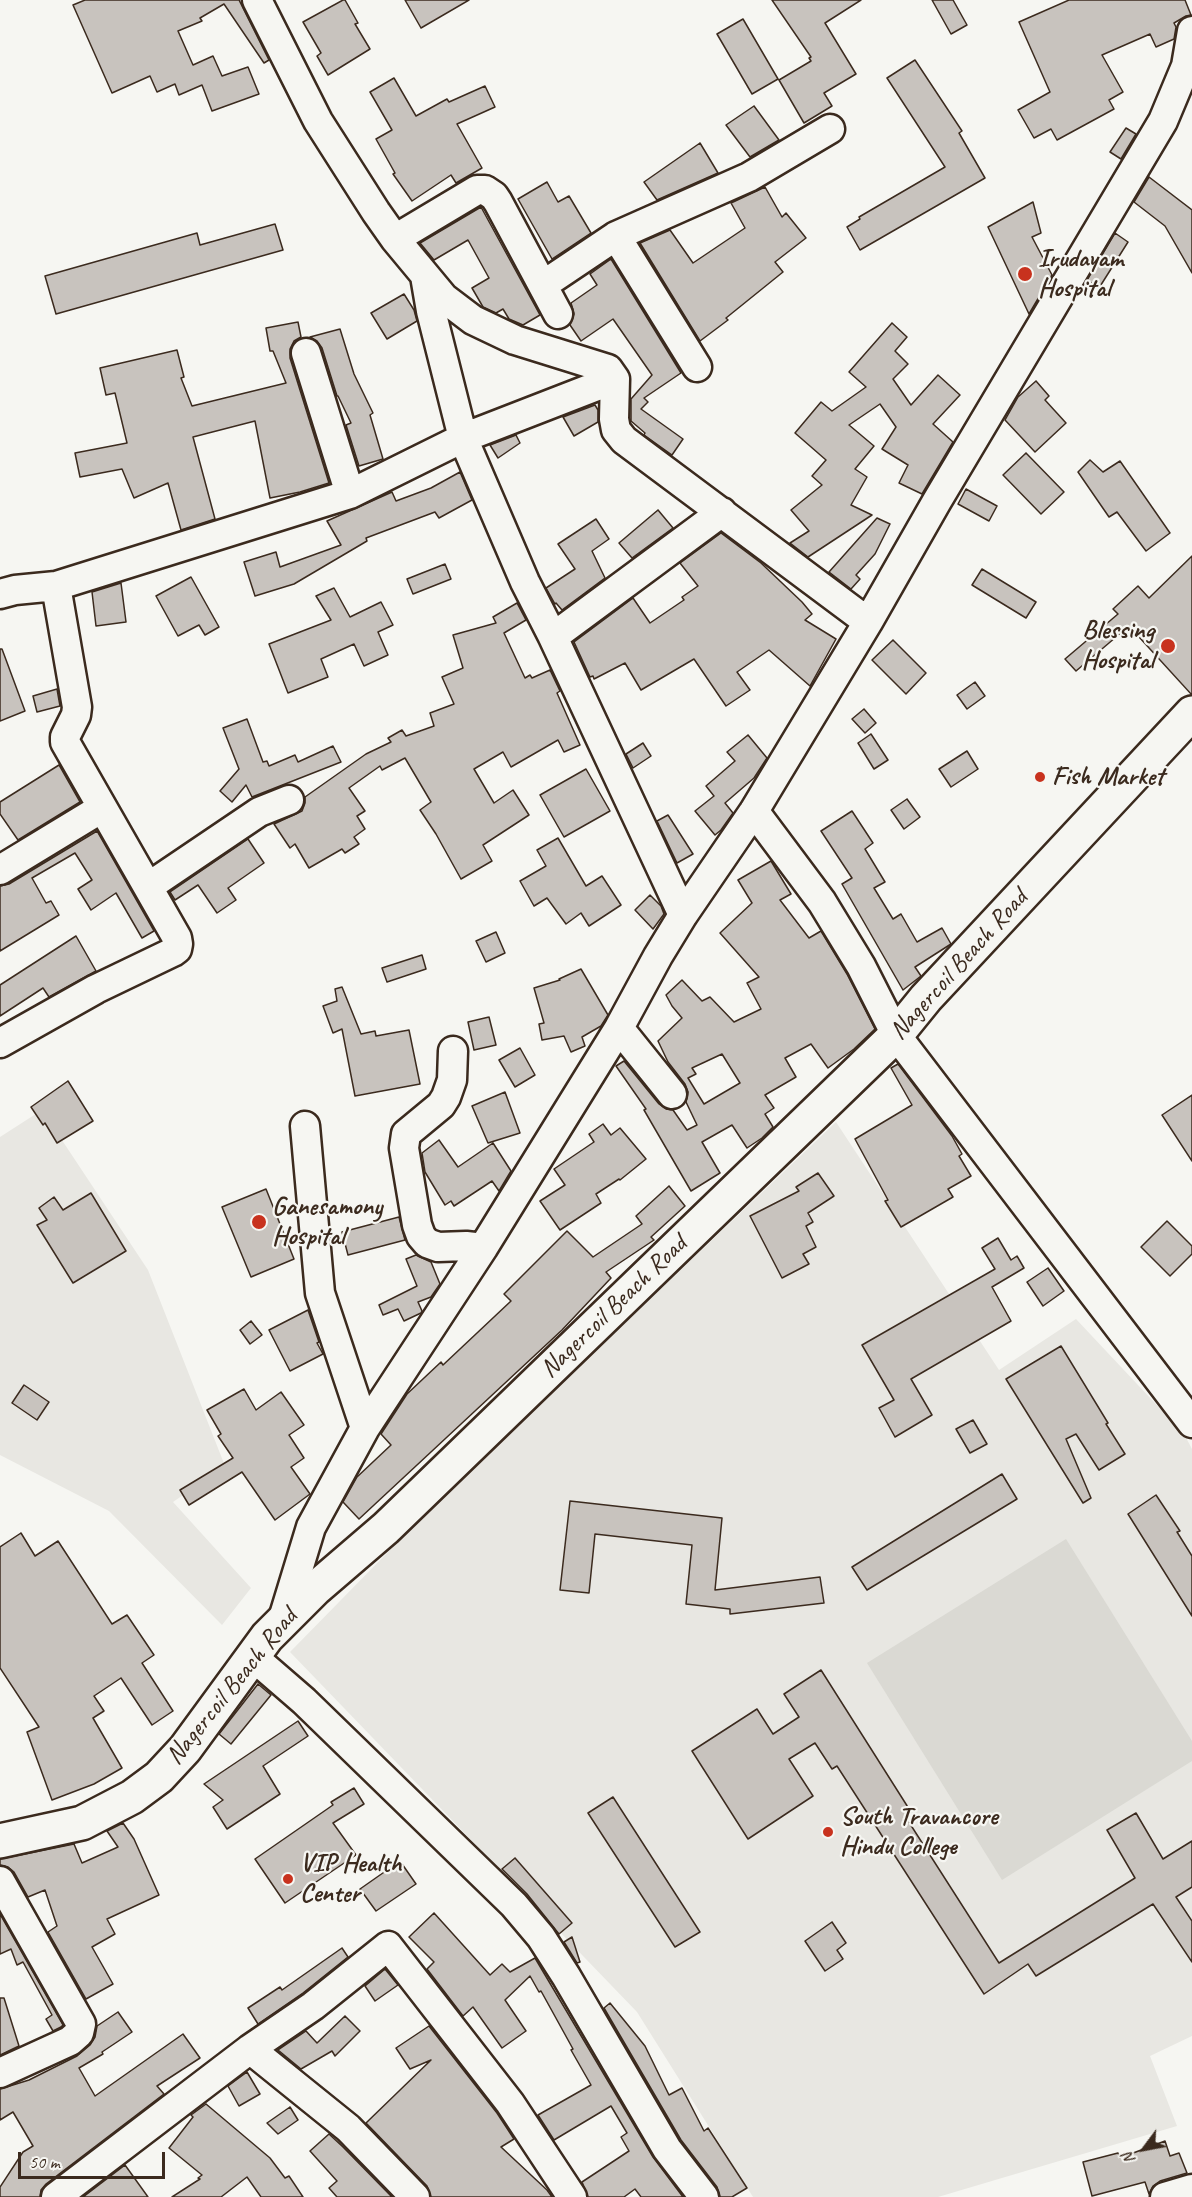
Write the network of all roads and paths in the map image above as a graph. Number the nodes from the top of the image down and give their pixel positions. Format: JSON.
{"nodes":[{"id":1,"x":257,"y":0,"type":"edge"},
{"id":2,"x":1192,"y":32,"type":"edge"},
{"id":3,"x":830,"y":129,"type":"dead end"},
{"id":4,"x":616,"y":236,"type":"junction"},
{"id":5,"x":395,"y":239,"type":"junction"},
{"id":6,"x":424,"y":274,"type":"junction"},
{"id":7,"x":543,"y":285,"type":"junction"},
{"id":8,"x":558,"y":314,"type":"dead end"},
{"id":9,"x":306,"y":353,"type":"dead end"},
{"id":10,"x":697,"y":367,"type":"dead end"},
{"id":11,"x":615,"y":379,"type":"junction"},
{"id":12,"x":463,"y":438,"type":"junction"},
{"id":13,"x":350,"y":494,"type":"junction"},
{"id":14,"x":722,"y":512,"type":"junction"},
{"id":15,"x":56,"y":586,"type":"junction"},
{"id":16,"x":0,"y":594,"type":"edge"},
{"id":17,"x":868,"y":622,"type":"junction"},
{"id":18,"x":554,"y":638,"type":"junction"},
{"id":19,"x":1192,"y":713,"type":"edge"},
{"id":20,"x":289,"y":800,"type":"dead end"},
{"id":21,"x":102,"y":808,"type":"junction"},
{"id":22,"x":754,"y":811,"type":"junction"},
{"id":23,"x":0,"y":870,"type":"edge"},
{"id":24,"x":148,"y":886,"type":"junction"},
{"id":25,"x":683,"y":915,"type":"junction"},
{"id":26,"x":620,"y":1028,"type":"junction"},
{"id":27,"x":896,"y":1035,"type":"junction"},
{"id":28,"x":0,"y":1043,"type":"edge"},
{"id":29,"x":453,"y":1051,"type":"dead end"},
{"id":30,"x":672,"y":1094,"type":"dead end"},
{"id":31,"x":305,"y":1126,"type":"dead end"},
{"id":32,"x":483,"y":1248,"type":"junction"},
{"id":33,"x":1192,"y":1423,"type":"edge"},
{"id":34,"x":365,"y":1428,"type":"junction"},
{"id":35,"x":282,"y":1622,"type":"junction"},
{"id":36,"x":252,"y":1656,"type":"junction"},
{"id":37,"x":0,"y":1841,"type":"edge"},
{"id":38,"x":0,"y":1881,"type":"edge"},
{"id":39,"x":7,"y":1910,"type":"edge"},
{"id":40,"x":249,"y":2049,"type":"junction"},
{"id":41,"x":0,"y":2073,"type":"edge"},
{"id":42,"x":1192,"y":2189,"type":"edge"},
{"id":43,"x":56,"y":2197,"type":"edge"},
{"id":44,"x":415,"y":2197,"type":"edge"},
{"id":45,"x":572,"y":2197,"type":"edge"},
{"id":46,"x":704,"y":2197,"type":"edge"},
{"id":47,"x":1165,"y":2197,"type":"edge"}],
"edges":[{"from":1,"to":5,"type":"street"},
{"from":2,"to":17,"type":"street"},
{"from":3,"to":4,"type":"street"},
{"from":4,"to":7,"type":"street"},
{"from":4,"to":10,"type":"street"},
{"from":5,"to":6,"type":"street"},
{"from":5,"to":7,"type":"street"},
{"from":6,"to":11,"type":"street"},
{"from":6,"to":12,"type":"street"},
{"from":7,"to":8,"type":"street"},
{"from":9,"to":13,"type":"street"},
{"from":11,"to":12,"type":"street"},
{"from":11,"to":14,"type":"street"},
{"from":12,"to":13,"type":"street"},
{"from":12,"to":18,"type":"street"},
{"from":13,"to":15,"type":"street"},
{"from":14,"to":17,"type":"street"},
{"from":14,"to":18,"type":"street"},
{"from":15,"to":16,"type":"street"},
{"from":15,"to":21,"type":"street"},
{"from":17,"to":22,"type":"street"},
{"from":18,"to":25,"type":"street"},
{"from":19,"to":27,"type":"main road","name":"Nagercoil Beach Road"},
{"from":20,"to":24,"type":"street"},
{"from":21,"to":23,"type":"street"},
{"from":21,"to":24,"type":"street"},
{"from":22,"to":25,"type":"street"},
{"from":22,"to":27,"type":"street"},
{"from":24,"to":28,"type":"street"},
{"from":25,"to":26,"type":"street"},
{"from":26,"to":30,"type":"street"},
{"from":26,"to":32,"type":"street"},
{"from":27,"to":33,"type":"street"},
{"from":27,"to":35,"type":"main road","name":"Nagercoil Beach Road"},
{"from":29,"to":32,"type":"street"},
{"from":31,"to":34,"type":"street"},
{"from":32,"to":34,"type":"street"},
{"from":34,"to":35,"type":"street"},
{"from":35,"to":36,"type":"main road","name":"Nagercoil Beach Road"},
{"from":36,"to":37,"type":"main road","name":"Nagercoil Beach Road"},
{"from":36,"to":46,"type":"street"},
{"from":38,"to":39,"type":"street"},
{"from":39,"to":41,"type":"street"},
{"from":40,"to":43,"type":"street"},
{"from":40,"to":44,"type":"street"},
{"from":40,"to":45,"type":"street"},
{"from":42,"to":47,"type":"street"}]}
